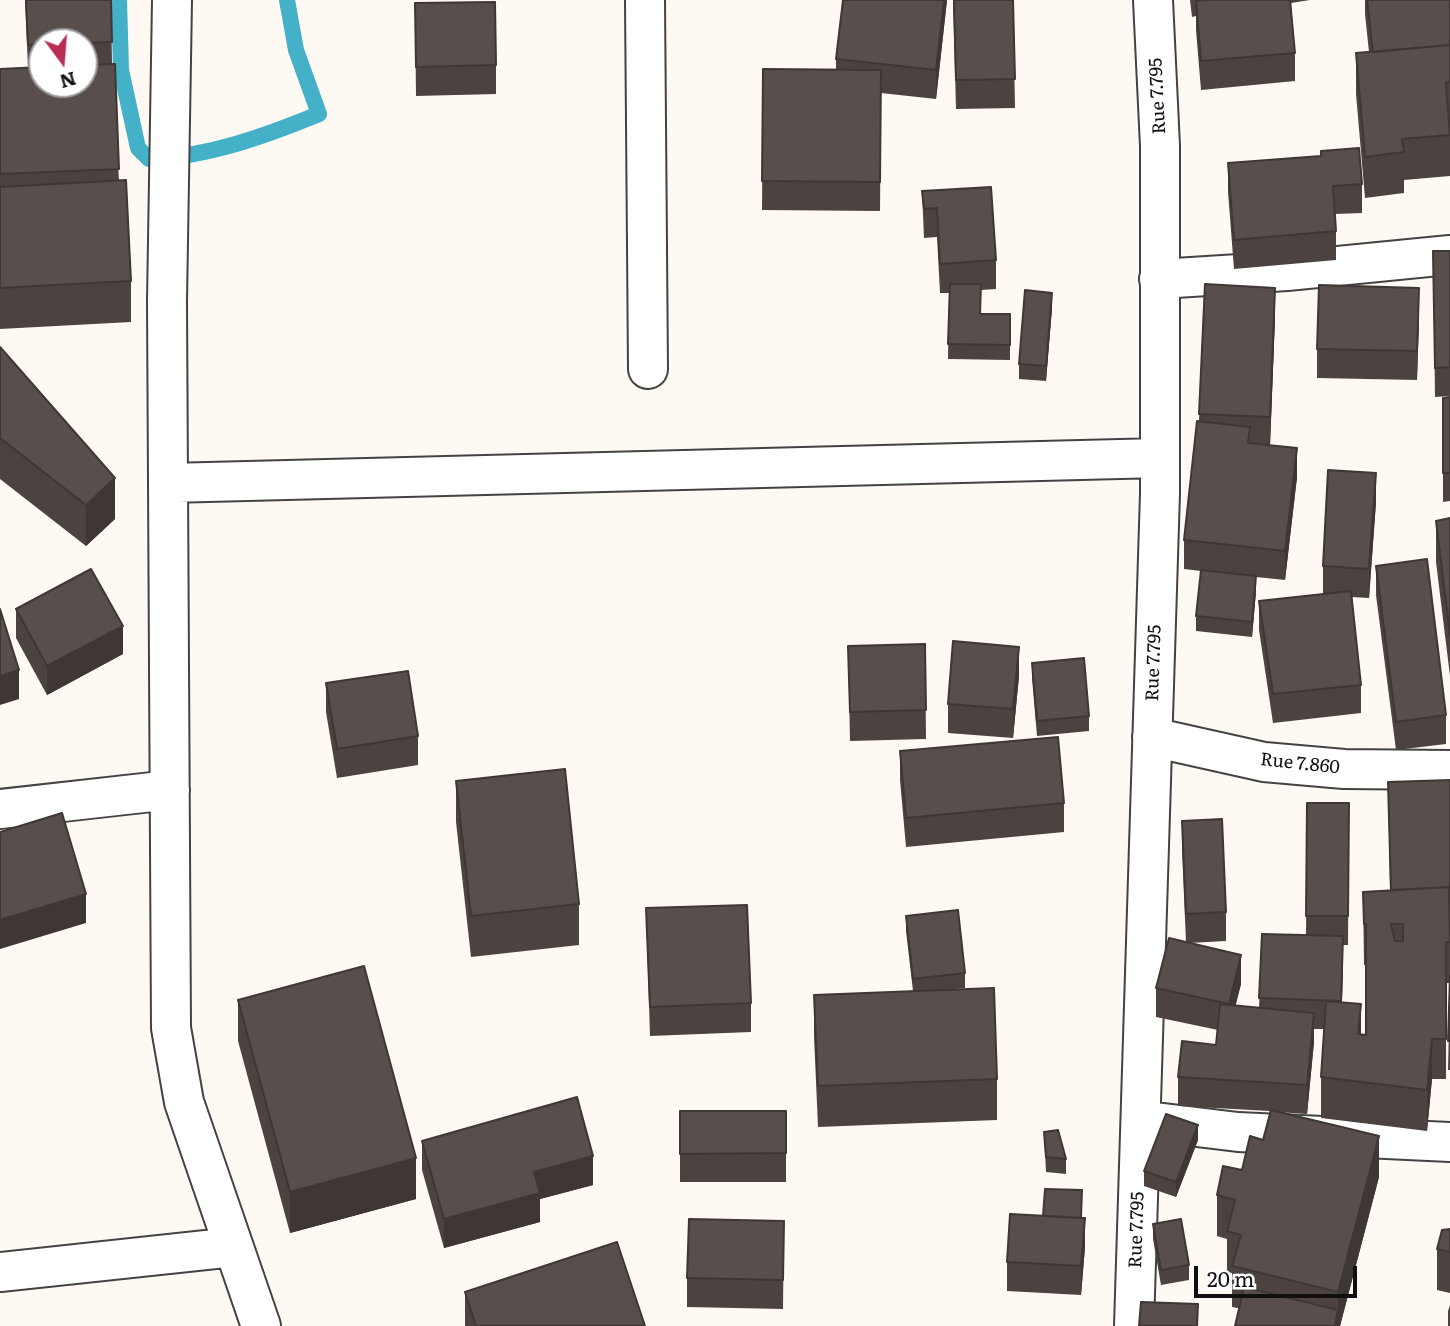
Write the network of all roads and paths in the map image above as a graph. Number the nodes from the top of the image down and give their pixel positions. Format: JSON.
{"nodes":[{"id":1,"x":172,"y":0,"type":"edge"},
{"id":2,"x":645,"y":0,"type":"edge"},
{"id":3,"x":1153,"y":0,"type":"edge"},
{"id":4,"x":1450,"y":255,"type":"edge"},
{"id":5,"x":1160,"y":279,"type":"junction"},
{"id":6,"x":648,"y":369,"type":"dead end"},
{"id":7,"x":1160,"y":458,"type":"junction"},
{"id":8,"x":168,"y":484,"type":"junction"},
{"id":9,"x":1152,"y":737,"type":"junction"},
{"id":10,"x":1450,"y":770,"type":"edge"},
{"id":11,"x":170,"y":790,"type":"junction"},
{"id":12,"x":0,"y":809,"type":"edge"},
{"id":13,"x":1141,"y":1121,"type":"junction"},
{"id":14,"x":1450,"y":1142,"type":"edge"},
{"id":15,"x":234,"y":1247,"type":"junction"},
{"id":16,"x":0,"y":1272,"type":"edge"},
{"id":17,"x":261,"y":1326,"type":"edge"},
{"id":18,"x":1134,"y":1326,"type":"edge"}],
"edges":[{"from":1,"to":8,"type":"street"},
{"from":2,"to":6,"type":"street"},
{"from":3,"to":5,"type":"street","name":"Rue 7.795"},
{"from":4,"to":5,"type":"street"},
{"from":5,"to":7,"type":"street","name":"Rue 7.795"},
{"from":7,"to":8,"type":"street"},
{"from":7,"to":9,"type":"street","name":"Rue 7.795"},
{"from":8,"to":11,"type":"street"},
{"from":9,"to":10,"type":"street","name":"Rue 7.860"},
{"from":9,"to":13,"type":"street","name":"Rue 7.795"},
{"from":11,"to":12,"type":"street"},
{"from":11,"to":15,"type":"street"},
{"from":13,"to":14,"type":"street"},
{"from":13,"to":18,"type":"street","name":"Rue 7.795"},
{"from":15,"to":16,"type":"street"},
{"from":15,"to":17,"type":"street"}]}
